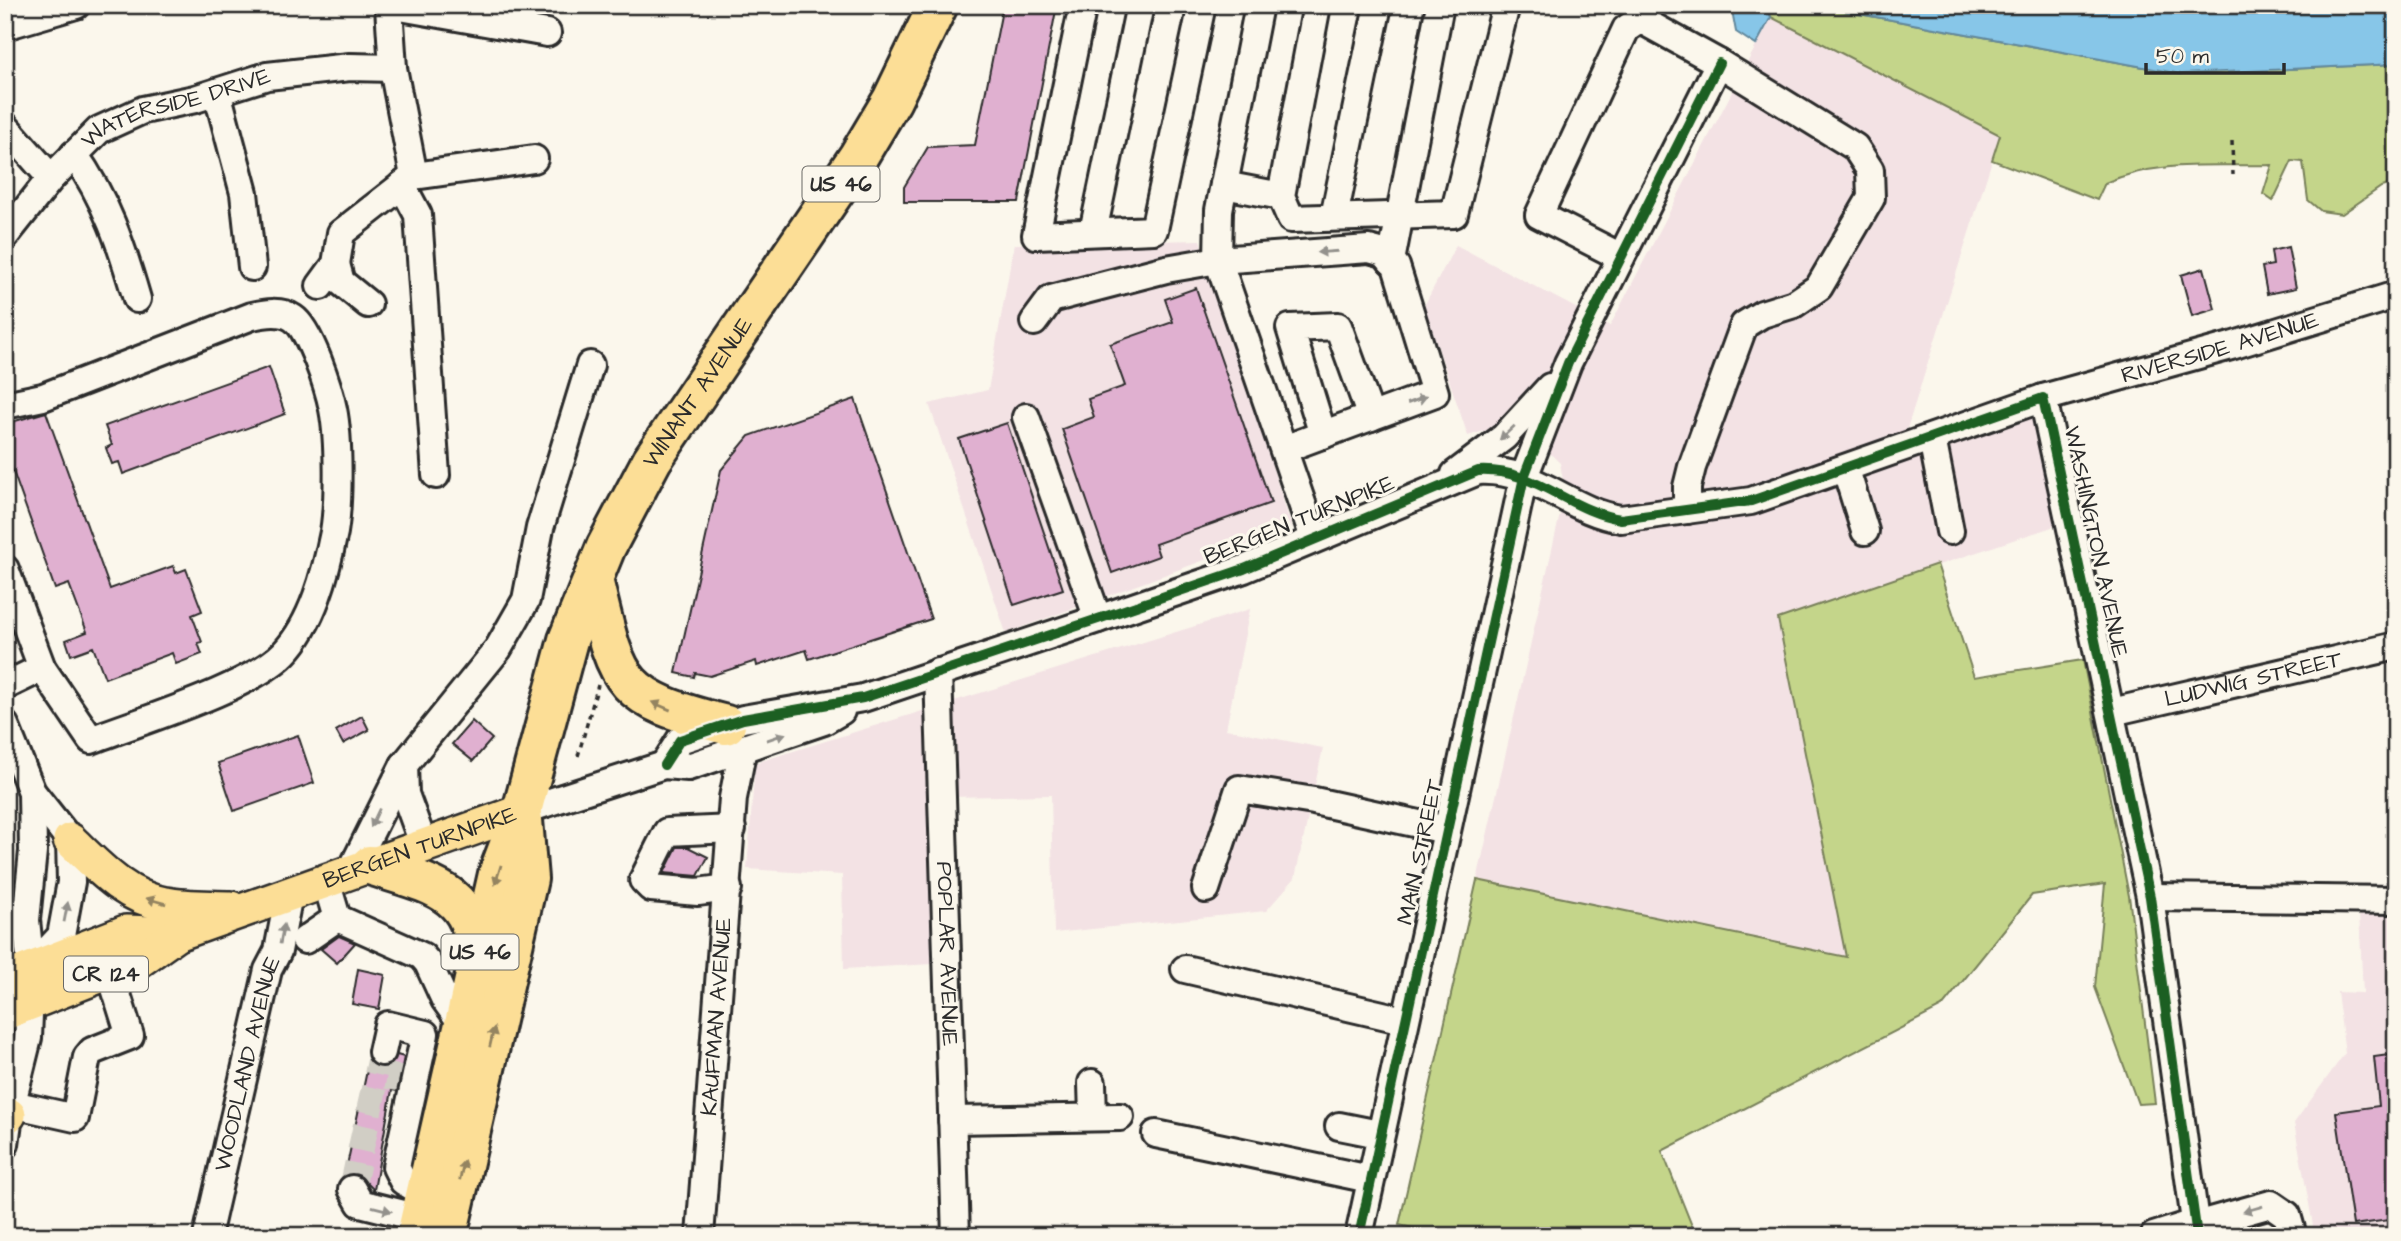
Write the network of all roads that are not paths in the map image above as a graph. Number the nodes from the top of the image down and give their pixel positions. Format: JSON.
{"nodes":[{"id":1,"x":76,"y":5,"type":"edge"},
{"id":2,"x":938,"y":5,"type":"edge"},
{"id":3,"x":1083,"y":5,"type":"edge"},
{"id":4,"x":1140,"y":5,"type":"edge"},
{"id":5,"x":1202,"y":5,"type":"edge"},
{"id":6,"x":1259,"y":5,"type":"edge"},
{"id":7,"x":1317,"y":5,"type":"edge"},
{"id":8,"x":1378,"y":5,"type":"edge"},
{"id":9,"x":1440,"y":5,"type":"edge"},
{"id":10,"x":1506,"y":5,"type":"edge"},
{"id":11,"x":389,"y":6,"type":"edge"},
{"id":12,"x":5,"y":26,"type":"edge"},
{"id":13,"x":547,"y":33,"type":"dead end"},
{"id":14,"x":1719,"y":63,"type":"junction"},
{"id":15,"x":393,"y":68,"type":"junction"},
{"id":16,"x":217,"y":92,"type":"junction"},
{"id":17,"x":5,"y":126,"type":"edge"},
{"id":18,"x":74,"y":154,"type":"junction"},
{"id":19,"x":534,"y":159,"type":"dead end"},
{"id":20,"x":51,"y":178,"type":"junction"},
{"id":21,"x":408,"y":181,"type":"junction"},
{"id":22,"x":1224,"y":185,"type":"junction"},
{"id":23,"x":1281,"y":196,"type":"junction"},
{"id":24,"x":1400,"y":215,"type":"junction"},
{"id":25,"x":1334,"y":217,"type":"junction"},
{"id":26,"x":1093,"y":232,"type":"junction"},
{"id":27,"x":5,"y":236,"type":"edge"},
{"id":28,"x":1621,"y":257,"type":"junction"},
{"id":29,"x":1218,"y":260,"type":"junction"},
{"id":30,"x":1391,"y":261,"type":"junction"},
{"id":31,"x":336,"y":264,"type":"junction"},
{"id":32,"x":252,"y":267,"type":"dead end"},
{"id":33,"x":320,"y":286,"type":"dead end"},
{"id":34,"x":2396,"y":295,"type":"edge"},
{"id":35,"x":136,"y":299,"type":"dead end"},
{"id":36,"x":368,"y":304,"type":"dead end"},
{"id":37,"x":1034,"y":323,"type":"dead end"},
{"id":38,"x":1290,"y":328,"type":"junction"},
{"id":39,"x":1243,"y":331,"type":"junction"},
{"id":40,"x":1568,"y":363,"type":"junction"},
{"id":41,"x":590,"y":365,"type":"dead end"},
{"id":42,"x":2043,"y":398,"type":"junction"},
{"id":43,"x":5,"y":405,"type":"edge"},
{"id":44,"x":1026,"y":417,"type":"dead end"},
{"id":45,"x":1371,"y":417,"type":"junction"},
{"id":46,"x":1323,"y":435,"type":"junction"},
{"id":47,"x":1931,"y":438,"type":"junction"},
{"id":48,"x":1284,"y":449,"type":"junction"},
{"id":49,"x":1846,"y":470,"type":"junction"},
{"id":50,"x":436,"y":475,"type":"dead end"},
{"id":51,"x":1524,"y":477,"type":"junction"},
{"id":52,"x":1439,"y":485,"type":"junction"},
{"id":53,"x":1687,"y":510,"type":"junction"},
{"id":54,"x":1865,"y":531,"type":"dead end"},
{"id":55,"x":1951,"y":531,"type":"dead end"},
{"id":56,"x":1314,"y":538,"type":"junction"},
{"id":57,"x":5,"y":569,"type":"edge"},
{"id":58,"x":593,"y":579,"type":"junction"},
{"id":59,"x":1098,"y":619,"type":"junction"},
{"id":60,"x":2396,"y":646,"type":"edge"},
{"id":61,"x":42,"y":668,"type":"junction"},
{"id":62,"x":938,"y":673,"type":"junction"},
{"id":63,"x":5,"y":686,"type":"edge"},
{"id":64,"x":2112,"y":712,"type":"junction"},
{"id":65,"x":5,"y":725,"type":"edge"},
{"id":66,"x":735,"y":736,"type":"junction"},
{"id":67,"x":404,"y":765,"type":"junction"},
{"id":68,"x":676,"y":766,"type":"junction"},
{"id":69,"x":32,"y":792,"type":"junction"},
{"id":70,"x":733,"y":798,"type":"junction"},
{"id":71,"x":522,"y":811,"type":"junction"},
{"id":72,"x":732,"y":829,"type":"junction"},
{"id":73,"x":1446,"y":830,"type":"junction"},
{"id":74,"x":70,"y":840,"type":"junction"},
{"id":75,"x":424,"y":846,"type":"junction"},
{"id":76,"x":348,"y":873,"type":"junction"},
{"id":77,"x":728,"y":888,"type":"junction"},
{"id":78,"x":1206,"y":889,"type":"dead end"},
{"id":79,"x":289,"y":894,"type":"junction"},
{"id":80,"x":2150,"y":897,"type":"junction"},
{"id":81,"x":2396,"y":901,"type":"edge"},
{"id":82,"x":248,"y":909,"type":"junction"},
{"id":83,"x":337,"y":918,"type":"junction"},
{"id":84,"x":177,"y":934,"type":"junction"},
{"id":85,"x":305,"y":940,"type":"dead end"},
{"id":86,"x":1185,"y":969,"type":"dead end"},
{"id":87,"x":110,"y":972,"type":"junction"},
{"id":88,"x":18,"y":974,"type":"edge"},
{"id":89,"x":474,"y":977,"type":"junction"},
{"id":90,"x":435,"y":978,"type":"junction"},
{"id":91,"x":18,"y":1008,"type":"edge"},
{"id":92,"x":1404,"y":1020,"type":"junction"},
{"id":93,"x":463,"y":1025,"type":"junction"},
{"id":94,"x":393,"y":1054,"type":"tunnel mouth"},
{"id":95,"x":1092,"y":1083,"type":"dead end"},
{"id":96,"x":397,"y":1091,"type":"tunnel mouth"},
{"id":97,"x":462,"y":1100,"type":"junction"},
{"id":98,"x":1093,"y":1117,"type":"junction"},
{"id":99,"x":1120,"y":1118,"type":"dead end"},
{"id":100,"x":8,"y":1119,"type":"edge"},
{"id":101,"x":952,"y":1121,"type":"junction"},
{"id":102,"x":1339,"y":1126,"type":"dead end"},
{"id":103,"x":1156,"y":1133,"type":"dead end"},
{"id":104,"x":1379,"y":1134,"type":"junction"},
{"id":105,"x":399,"y":1154,"type":"junction"},
{"id":106,"x":1370,"y":1179,"type":"junction"},
{"id":107,"x":352,"y":1189,"type":"dead end"},
{"id":108,"x":417,"y":1226,"type":"edge"},
{"id":109,"x":2196,"y":1228,"type":"edge"},
{"id":110,"x":207,"y":1236,"type":"edge"},
{"id":111,"x":700,"y":1236,"type":"edge"},
{"id":112,"x":956,"y":1236,"type":"edge"},
{"id":113,"x":1359,"y":1236,"type":"edge"},
{"id":114,"x":2154,"y":1236,"type":"edge"},
{"id":115,"x":2293,"y":1236,"type":"edge"}],
"edges":[{"from":1,"to":12,"type":"street"},
{"from":2,"to":58,"type":"highway","name":"WINANT AVENUE","number":"US 46"},
{"from":3,"to":26,"type":"street"},
{"from":4,"to":26,"type":"street"},
{"from":5,"to":26,"type":"street"},
{"from":6,"to":22,"type":"street"},
{"from":7,"to":23,"type":"street"},
{"from":8,"to":25,"type":"street"},
{"from":9,"to":24,"type":"street"},
{"from":10,"to":24,"type":"street"},
{"from":11,"to":13,"type":"street"},
{"from":11,"to":15,"type":"street"},
{"from":14,"to":28,"type":"street"},
{"from":14,"to":28,"type":"street"},
{"from":14,"to":53,"type":"street"},
{"from":15,"to":16,"type":"street","name":"WATERSIDE DRIVE"},
{"from":15,"to":21,"type":"street"},
{"from":16,"to":18,"type":"street","name":"WATERSIDE DRIVE"},
{"from":16,"to":32,"type":"street"},
{"from":17,"to":20,"type":"street"},
{"from":18,"to":20,"type":"street","name":"WATERSIDE DRIVE"},
{"from":18,"to":35,"type":"street"},
{"from":19,"to":21,"type":"street"},
{"from":20,"to":27,"type":"street","name":"WATERSIDE DRIVE"},
{"from":21,"to":31,"type":"street"},
{"from":21,"to":50,"type":"street"},
{"from":22,"to":23,"type":"street"},
{"from":22,"to":29,"type":"street"},
{"from":23,"to":25,"type":"street"},
{"from":24,"to":25,"type":"street"},
{"from":24,"to":30,"type":"street"},
{"from":28,"to":40,"type":"street"},
{"from":30,"to":29,"type":"street","one_way":true},
{"from":29,"to":37,"type":"street"},
{"from":29,"to":39,"type":"street"},
{"from":45,"to":30,"type":"street","one_way":true},
{"from":31,"to":33,"type":"street"},
{"from":31,"to":36,"type":"street"},
{"from":34,"to":42,"type":"street","name":"RIVERSIDE AVENUE"},
{"from":38,"to":39,"type":"street"},
{"from":38,"to":45,"type":"street"},
{"from":38,"to":46,"type":"street"},
{"from":39,"to":48,"type":"street"},
{"from":40,"to":51,"type":"street"},
{"from":40,"to":52,"type":"street","one_way":true},
{"from":41,"to":67,"type":"street"},
{"from":42,"to":47,"type":"street"},
{"from":42,"to":64,"type":"street","name":"WASHINGTON AVENUE"},
{"from":43,"to":61,"type":"street"},
{"from":44,"to":59,"type":"street"},
{"from":45,"to":46,"type":"street"},
{"from":46,"to":48,"type":"street"},
{"from":47,"to":49,"type":"street"},
{"from":47,"to":55,"type":"street"},
{"from":48,"to":56,"type":"street"},
{"from":49,"to":53,"type":"street"},
{"from":49,"to":54,"type":"street"},
{"from":51,"to":52,"type":"street","name":"BERGEN TURNPIKE"},
{"from":51,"to":53,"type":"street"},
{"from":51,"to":73,"type":"street","name":"MAIN STREET"},
{"from":52,"to":56,"type":"street","name":"BERGEN TURNPIKE"},
{"from":56,"to":59,"type":"street","name":"BERGEN TURNPIKE"},
{"from":57,"to":61,"type":"street"},
{"from":66,"to":58,"type":"highway","one_way":true},
{"from":58,"to":71,"type":"highway","name":"WINANT AVENUE","number":"US 46"},
{"from":59,"to":62,"type":"street","name":"BERGEN TURNPIKE"},
{"from":60,"to":64,"type":"street","name":"LUDWIG STREET"},
{"from":61,"to":63,"type":"street"},
{"from":62,"to":66,"type":"street","name":"BERGEN TURNPIKE"},
{"from":62,"to":101,"type":"street","name":"POPLAR AVENUE"},
{"from":64,"to":80,"type":"street","name":"WASHINGTON AVENUE"},
{"from":65,"to":69,"type":"street"},
{"from":66,"to":68,"type":"street","name":"BERGEN TURNPIKE"},
{"from":66,"to":70,"type":"street","name":"KAUFMAN AVENUE"},
{"from":67,"to":75,"type":"street"},
{"from":67,"to":76,"type":"street","one_way":true},
{"from":68,"to":70,"type":"street"},
{"from":68,"to":71,"type":"street","name":"BERGEN TURNPIKE","number":"CR 124"},
{"from":69,"to":74,"type":"street"},
{"from":69,"to":88,"type":"street"},
{"from":70,"to":72,"type":"street","name":"KAUFMAN AVENUE"},
{"from":71,"to":75,"type":"main road","name":"BERGEN TURNPIKE","number":"CR 124"},
{"from":71,"to":89,"type":"highway","number":"US 46","one_way":true},
{"from":97,"to":71,"type":"highway","number":"US 46","one_way":true},
{"from":72,"to":77,"type":"street","name":"KAUFMAN AVENUE"},
{"from":72,"to":77,"type":"street"},
{"from":73,"to":78,"type":"street"},
{"from":73,"to":92,"type":"street","name":"MAIN STREET"},
{"from":82,"to":74,"type":"main road","one_way":true},
{"from":88,"to":74,"type":"street","one_way":true},
{"from":75,"to":76,"type":"main road","name":"BERGEN TURNPIKE","number":"CR 124"},
{"from":76,"to":79,"type":"main road","name":"BERGEN TURNPIKE","number":"CR 124"},
{"from":76,"to":83,"type":"street"},
{"from":76,"to":89,"type":"highway"},
{"from":77,"to":111,"type":"street","name":"KAUFMAN AVENUE"},
{"from":79,"to":82,"type":"main road","name":"BERGEN TURNPIKE","number":"CR 124"},
{"from":110,"to":79,"type":"street","name":"WOODLAND AVENUE","one_way":true},
{"from":80,"to":81,"type":"street"},
{"from":80,"to":109,"type":"street","name":"WASHINGTON AVENUE"},
{"from":82,"to":84,"type":"main road","name":"BERGEN TURNPIKE","number":"CR 124"},
{"from":83,"to":85,"type":"street"},
{"from":83,"to":90,"type":"street"},
{"from":84,"to":87,"type":"main road","name":"BERGEN TURNPIKE","number":"CR 124"},
{"from":84,"to":88,"type":"main road","name":"BERGEN TURNPIKE","number":"CR 124"},
{"from":86,"to":92,"type":"street"},
{"from":87,"to":91,"type":"main road","name":"BERGEN TURNPIKE","number":"CR 124"},
{"from":87,"to":100,"type":"street"},
{"from":88,"to":91,"type":"street"},
{"from":89,"to":90,"type":"street"},
{"from":89,"to":93,"type":"highway","number":"US 46"},
{"from":90,"to":93,"type":"street"},
{"from":91,"to":100,"type":"street"},
{"from":92,"to":104,"type":"street","name":"MAIN STREET"},
{"from":93,"to":97,"type":"highway","number":"US 46"},
{"from":94,"to":105,"type":"street"},
{"from":95,"to":98,"type":"street"},
{"from":96,"to":105,"type":"street"},
{"from":97,"to":108,"type":"highway","number":"US 46"},
{"from":98,"to":99,"type":"street"},
{"from":98,"to":101,"type":"street"},
{"from":101,"to":112,"type":"street","name":"POPLAR AVENUE"},
{"from":102,"to":104,"type":"street"},
{"from":103,"to":106,"type":"street"},
{"from":104,"to":106,"type":"street","name":"MAIN STREET"},
{"from":105,"to":108,"type":"street"},
{"from":106,"to":113,"type":"street","name":"MAIN STREET"},
{"from":107,"to":108,"type":"street","one_way":true},
{"from":109,"to":114,"type":"street"},
{"from":115,"to":109,"type":"street","one_way":true}]}
